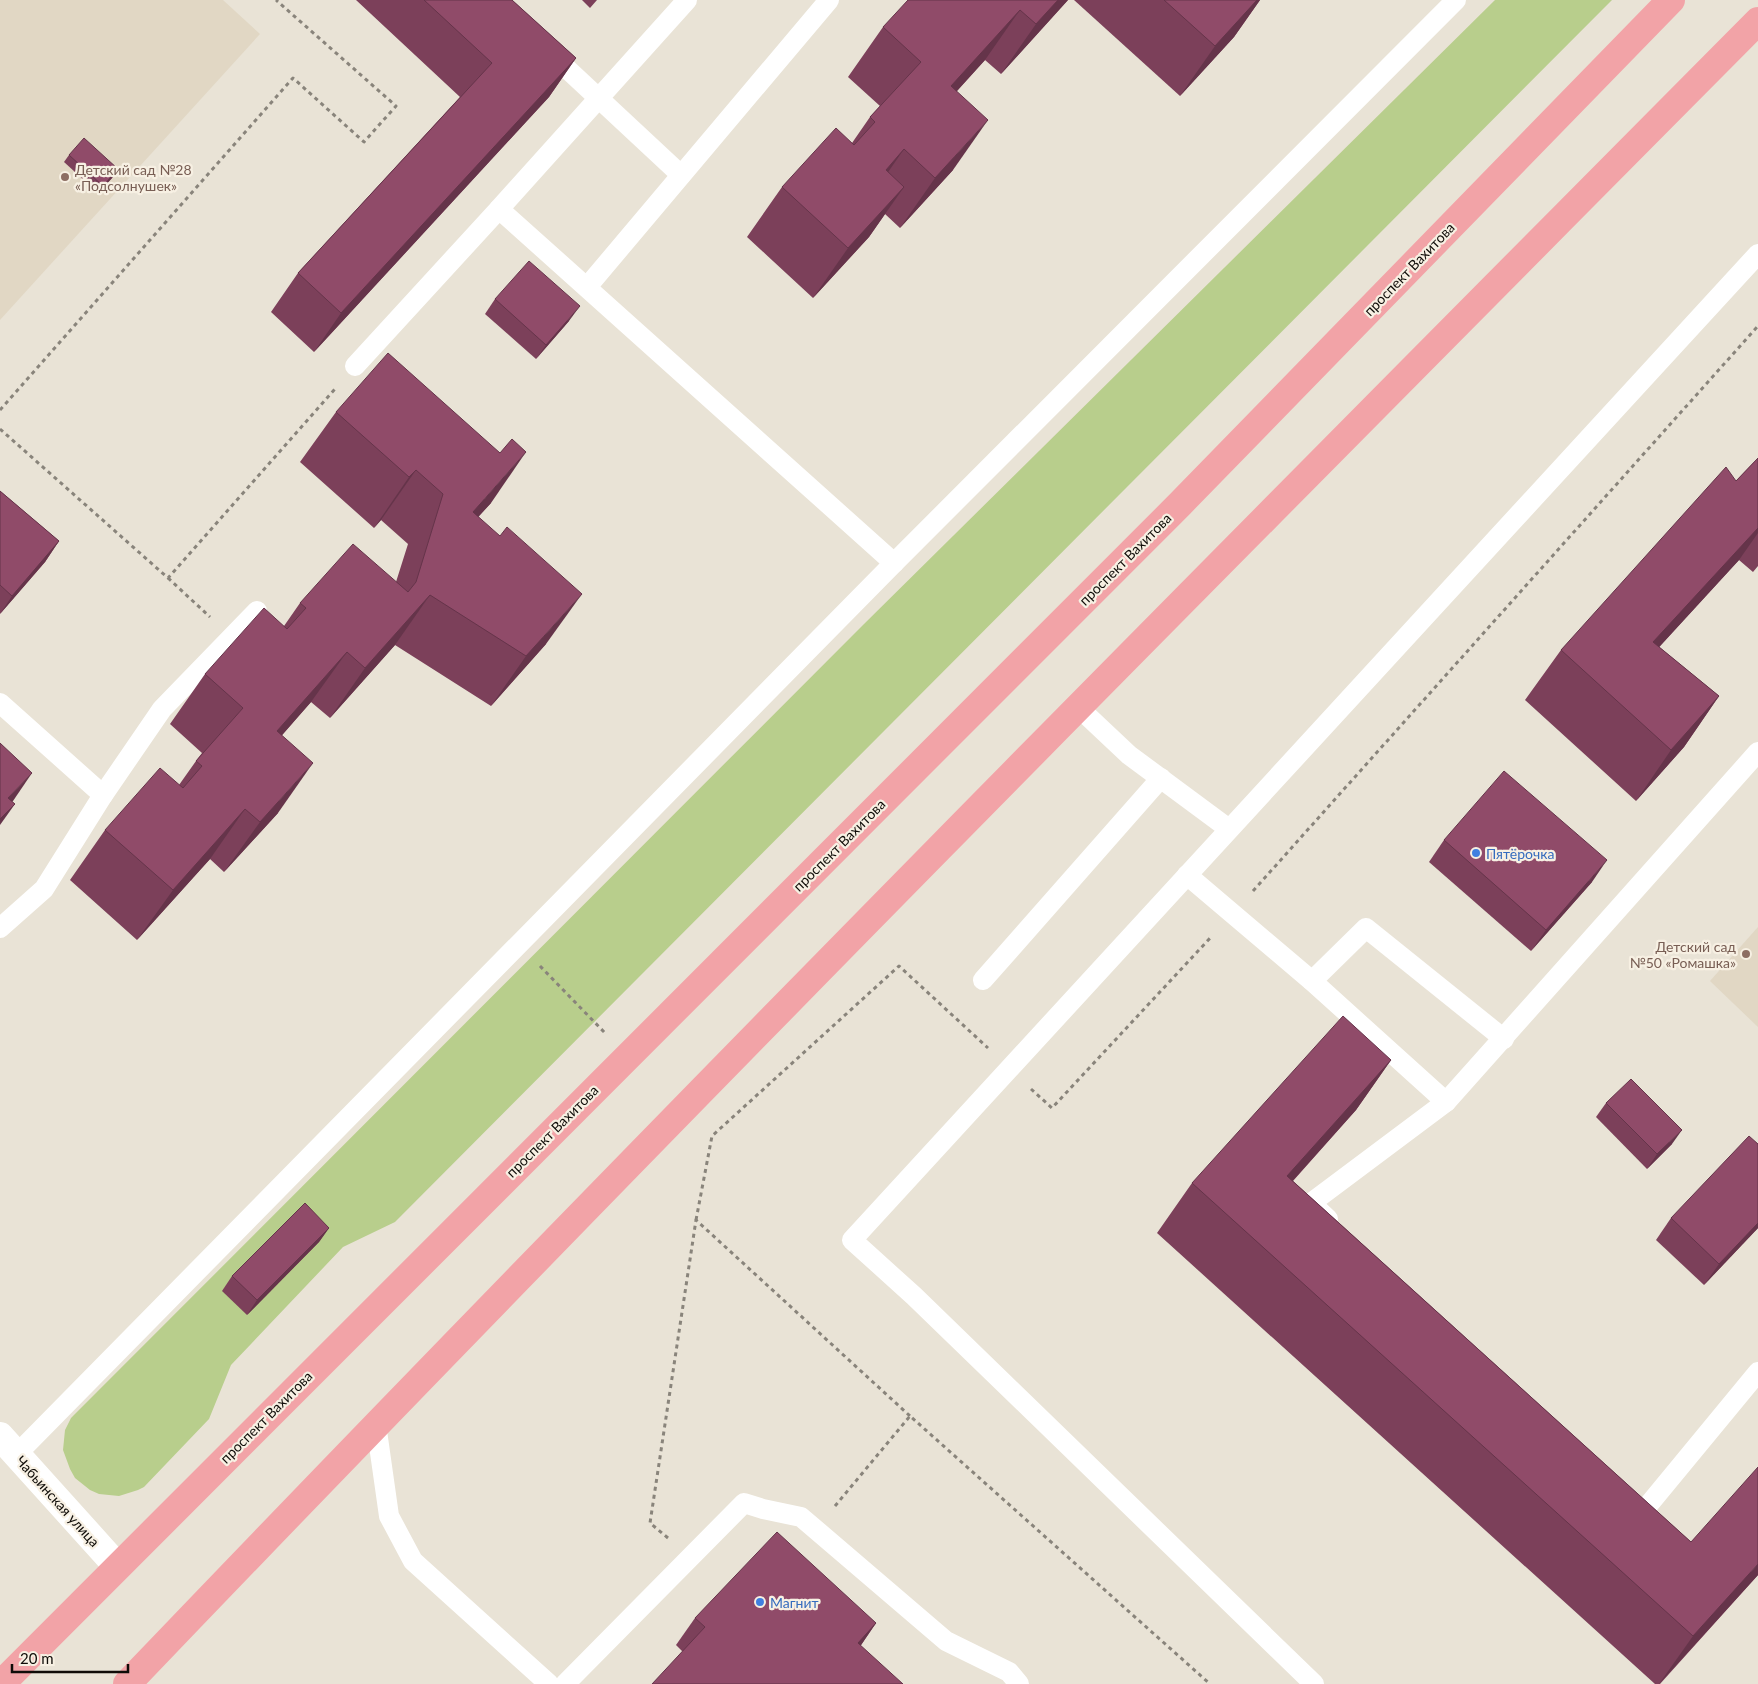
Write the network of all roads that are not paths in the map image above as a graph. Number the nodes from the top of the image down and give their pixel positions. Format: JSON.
{"nodes":[{"id":1,"x":687,"y":0,"type":"edge"},
{"id":2,"x":829,"y":0,"type":"edge"},
{"id":3,"x":1456,"y":0,"type":"edge"},
{"id":4,"x":1671,"y":0,"type":"edge"},
{"id":5,"x":1758,"y":21,"type":"edge"},
{"id":6,"x":536,"y":39,"type":"edge"},
{"id":7,"x":599,"y":98,"type":"junction"},
{"id":8,"x":681,"y":175,"type":"junction"},
{"id":9,"x":500,"y":209,"type":"junction"},
{"id":10,"x":1758,"y":254,"type":"edge"},
{"id":11,"x":587,"y":287,"type":"junction"},
{"id":12,"x":355,"y":366,"type":"road end"},
{"id":13,"x":894,"y":563,"type":"junction"},
{"id":14,"x":257,"y":611,"type":"dead end"},
{"id":15,"x":0,"y":702,"type":"edge"},
{"id":16,"x":1078,"y":707,"type":"junction"},
{"id":17,"x":1758,"y":752,"type":"edge"},
{"id":18,"x":1161,"y":778,"type":"junction"},
{"id":19,"x":103,"y":795,"type":"junction"},
{"id":20,"x":1229,"y":830,"type":"junction"},
{"id":21,"x":1187,"y":875,"type":"junction"},
{"id":22,"x":0,"y":928,"type":"edge"},
{"id":23,"x":983,"y":980,"type":"dead end"},
{"id":24,"x":1312,"y":981,"type":"junction"},
{"id":25,"x":1504,"y":1039,"type":"junction"},
{"id":26,"x":1446,"y":1102,"type":"junction"},
{"id":27,"x":1339,"y":1230,"type":"edge"},
{"id":28,"x":1758,"y":1372,"type":"edge"},
{"id":29,"x":376,"y":1424,"type":"junction"},
{"id":30,"x":8,"y":1445,"type":"edge"},
{"id":31,"x":1620,"y":1494,"type":"edge"},
{"id":32,"x":117,"y":1566,"type":"junction"},
{"id":33,"x":1,"y":1684,"type":"edge"},
{"id":34,"x":128,"y":1684,"type":"edge"},
{"id":35,"x":549,"y":1684,"type":"edge"},
{"id":36,"x":565,"y":1684,"type":"edge"},
{"id":37,"x":1019,"y":1684,"type":"edge"},
{"id":38,"x":1314,"y":1684,"type":"edge"}],
"edges":[{"from":1,"to":7,"type":"lane"},
{"from":2,"to":8,"type":"lane"},
{"from":3,"to":13,"type":"lane"},
{"from":4,"to":32,"type":"main road","name":"проспект Вахитова"},
{"from":5,"to":16,"type":"main road"},
{"from":6,"to":7,"type":"lane"},
{"from":7,"to":8,"type":"lane"},
{"from":7,"to":9,"type":"lane"},
{"from":8,"to":11,"type":"lane"},
{"from":9,"to":11,"type":"lane"},
{"from":9,"to":12,"type":"lane"},
{"from":10,"to":20,"type":"lane"},
{"from":11,"to":13,"type":"lane"},
{"from":13,"to":30,"type":"lane"},
{"from":14,"to":19,"type":"lane"},
{"from":15,"to":19,"type":"lane"},
{"from":16,"to":18,"type":"lane"},
{"from":16,"to":29,"type":"main road"},
{"from":17,"to":25,"type":"lane"},
{"from":18,"to":20,"type":"lane"},
{"from":18,"to":23,"type":"lane"},
{"from":19,"to":22,"type":"lane"},
{"from":20,"to":21,"type":"lane"},
{"from":21,"to":24,"type":"lane"},
{"from":21,"to":38,"type":"lane"},
{"from":24,"to":25,"type":"lane"},
{"from":24,"to":26,"type":"lane"},
{"from":25,"to":26,"type":"lane"},
{"from":26,"to":27,"type":"lane"},
{"from":28,"to":31,"type":"lane"},
{"from":29,"to":34,"type":"main road"},
{"from":29,"to":35,"type":"lane"},
{"from":30,"to":32,"type":"street","name":"Чабьинская улица"},
{"from":32,"to":33,"type":"main road","name":"проспект Вахитова"},
{"from":36,"to":37,"type":"lane"}]}
